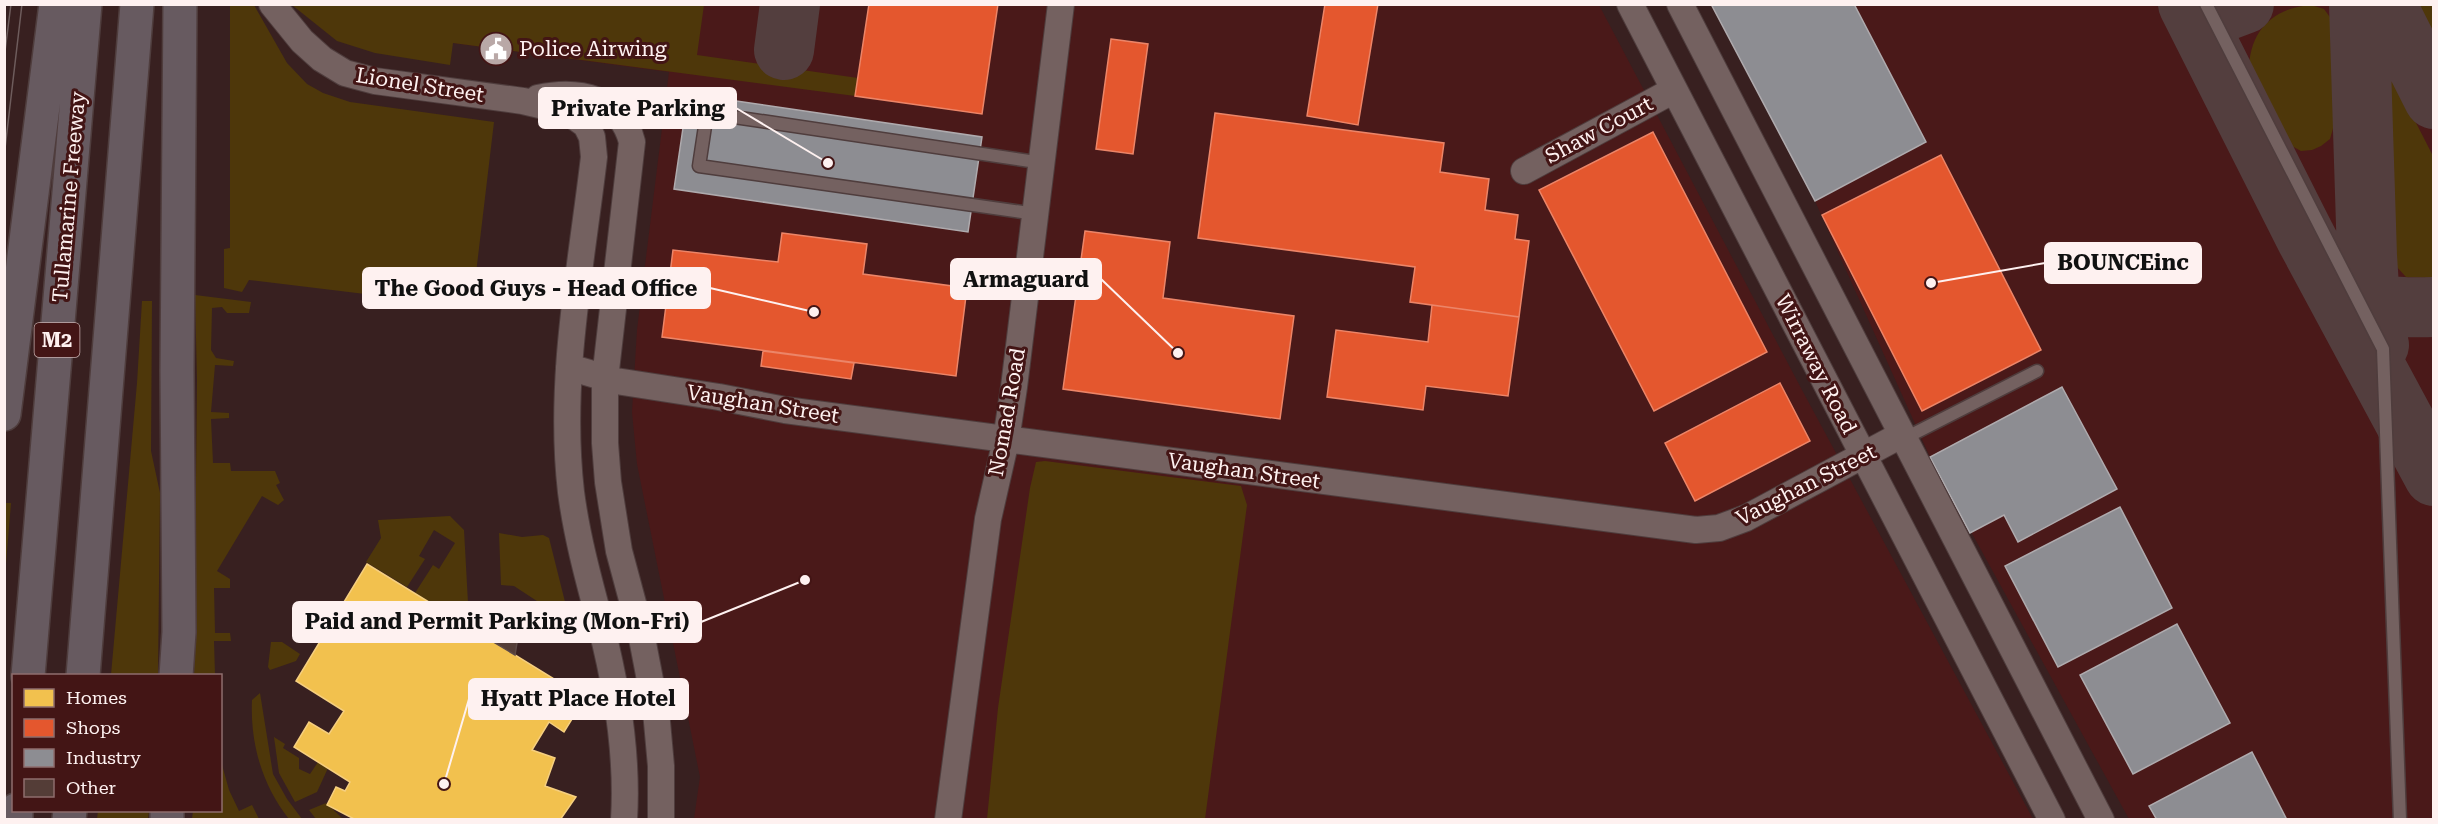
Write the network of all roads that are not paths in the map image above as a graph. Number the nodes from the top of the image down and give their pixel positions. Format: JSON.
{"nodes":[{"id":1,"x":56,"y":4,"type":"edge"},
{"id":2,"x":86,"y":4,"type":"edge"},
{"id":3,"x":136,"y":4,"type":"edge"},
{"id":4,"x":180,"y":4,"type":"edge"},
{"id":5,"x":272,"y":4,"type":"edge"},
{"id":6,"x":1061,"y":4,"type":"edge"},
{"id":7,"x":1630,"y":4,"type":"edge"},
{"id":8,"x":1680,"y":4,"type":"edge"},
{"id":9,"x":2206,"y":4,"type":"edge"},
{"id":10,"x":1674,"y":90,"type":"junction"},
{"id":11,"x":523,"y":101,"type":"junction"},
{"id":12,"x":1042,"y":163,"type":"junction"},
{"id":13,"x":1524,"y":171,"type":"dead end"},
{"id":14,"x":1036,"y":214,"type":"junction"},
{"id":15,"x":569,"y":367,"type":"junction"},
{"id":16,"x":2037,"y":371,"type":"dead end"},
{"id":17,"x":605,"y":379,"type":"junction"},
{"id":18,"x":4,"y":414,"type":"edge"},
{"id":19,"x":1901,"y":435,"type":"junction"},
{"id":20,"x":1006,"y":440,"type":"junction"},
{"id":21,"x":1864,"y":457,"type":"junction"},
{"id":22,"x":28,"y":674,"type":"edge"},
{"id":23,"x":83,"y":674,"type":"edge"},
{"id":24,"x":176,"y":674,"type":"edge"},
{"id":25,"x":2092,"y":817,"type":"edge"},
{"id":26,"x":624,"y":819,"type":"edge"},
{"id":27,"x":661,"y":819,"type":"edge"},
{"id":28,"x":948,"y":819,"type":"edge"},
{"id":29,"x":2052,"y":819,"type":"edge"},
{"id":30,"x":2400,"y":819,"type":"edge"}],
"edges":[{"from":1,"to":18,"type":"highway"},
{"from":2,"to":22,"type":"highway","name":"Tullamarine Freeway","number":"M2"},
{"from":3,"to":23,"type":"highway","number":"M2"},
{"from":4,"to":24,"type":"highway"},
{"from":5,"to":11,"type":"street","name":"Lionel Street"},
{"from":6,"to":12,"type":"street","name":"Nomad Road"},
{"from":7,"to":10,"type":"street","name":"Wirraway Road"},
{"from":8,"to":19,"type":"street","name":"Wirraway Road"},
{"from":9,"to":30,"type":"lane"},
{"from":10,"to":13,"type":"street","name":"Shaw Court"},
{"from":10,"to":21,"type":"street","name":"Wirraway Road"},
{"from":11,"to":15,"type":"street"},
{"from":11,"to":17,"type":"street"},
{"from":12,"to":14,"type":"street","name":"Nomad Road"},
{"from":12,"to":14,"type":"lane"},
{"from":14,"to":20,"type":"street","name":"Nomad Road"},
{"from":15,"to":17,"type":"street","name":"Vaughan Street"},
{"from":15,"to":26,"type":"street"},
{"from":16,"to":19,"type":"lane"},
{"from":17,"to":20,"type":"street","name":"Vaughan Street"},
{"from":17,"to":27,"type":"street"},
{"from":19,"to":21,"type":"street","name":"Vaughan Street"},
{"from":19,"to":25,"type":"street","name":"Wirraway Road"},
{"from":20,"to":21,"type":"street","name":"Vaughan Street"},
{"from":20,"to":28,"type":"street","name":"Nomad Road"},
{"from":21,"to":29,"type":"street","name":"Wirraway Road"}]}
